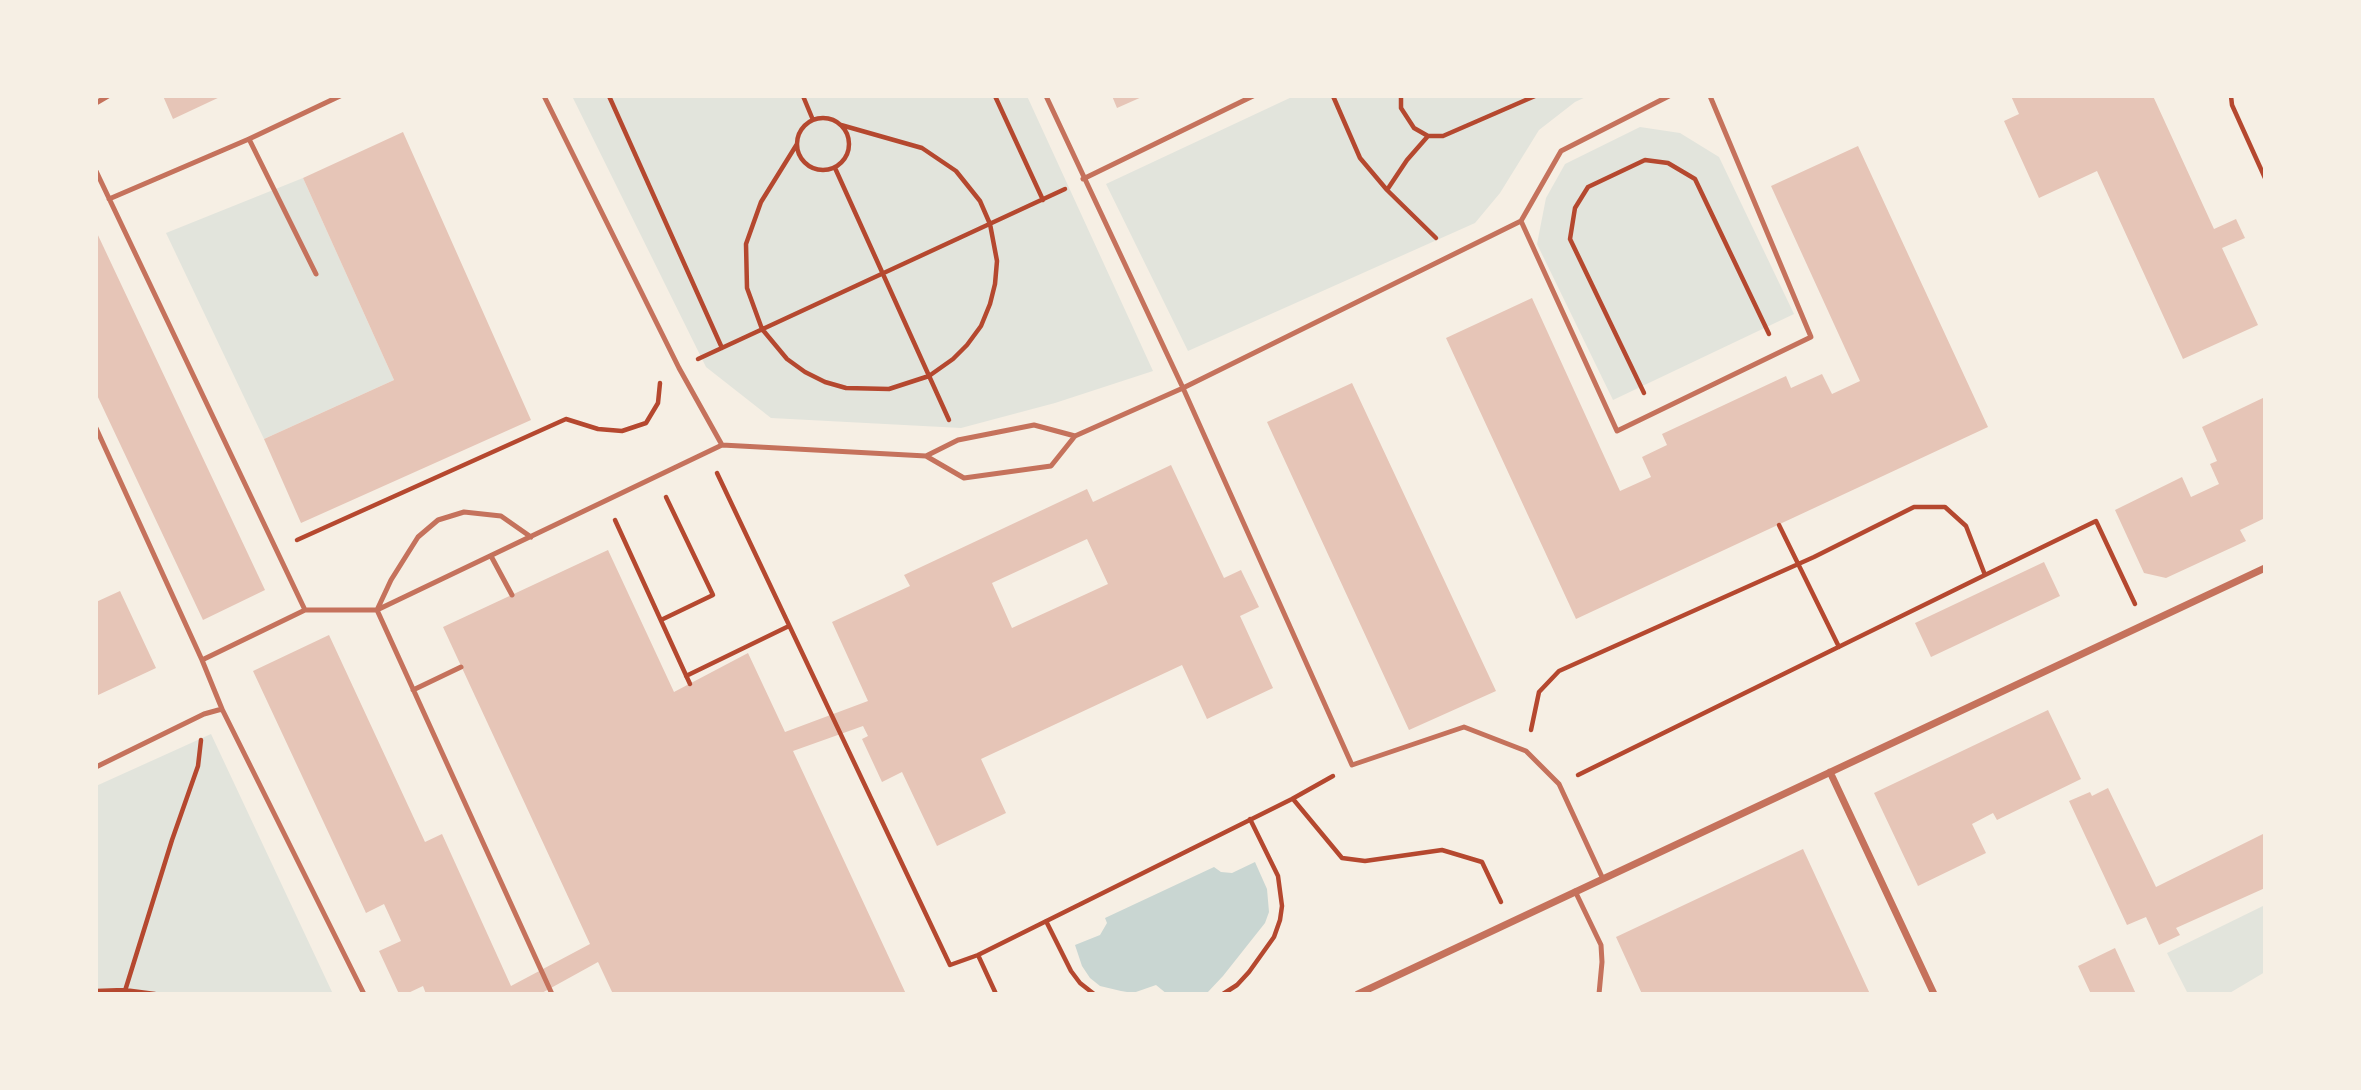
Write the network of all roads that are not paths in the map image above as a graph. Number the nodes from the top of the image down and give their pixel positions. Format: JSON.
{"nodes":[{"id":1,"x":108,"y":96,"type":"edge"},
{"id":2,"x":340,"y":96,"type":"edge"},
{"id":3,"x":544,"y":96,"type":"edge"},
{"id":4,"x":1046,"y":96,"type":"edge"},
{"id":5,"x":1252,"y":96,"type":"edge"},
{"id":6,"x":1669,"y":96,"type":"edge"},
{"id":7,"x":1710,"y":96,"type":"edge"},
{"id":8,"x":96,"y":103,"type":"edge"},
{"id":9,"x":249,"y":139,"type":"junction"},
{"id":10,"x":96,"y":171,"type":"edge"},
{"id":11,"x":1083,"y":179,"type":"junction"},
{"id":12,"x":109,"y":199,"type":"junction"},
{"id":13,"x":1521,"y":221,"type":"junction"},
{"id":14,"x":316,"y":274,"type":"dead end"},
{"id":15,"x":1183,"y":388,"type":"junction"},
{"id":16,"x":96,"y":428,"type":"edge"},
{"id":17,"x":1075,"y":436,"type":"junction"},
{"id":18,"x":722,"y":445,"type":"junction"},
{"id":19,"x":926,"y":456,"type":"junction"},
{"id":20,"x":531,"y":537,"type":"junction"},
{"id":21,"x":491,"y":556,"type":"junction"},
{"id":22,"x":2265,"y":568,"type":"edge"},
{"id":23,"x":512,"y":595,"type":"dead end"},
{"id":24,"x":305,"y":610,"type":"junction"},
{"id":25,"x":377,"y":610,"type":"junction"},
{"id":26,"x":202,"y":660,"type":"junction"},
{"id":27,"x":461,"y":667,"type":"dead end"},
{"id":28,"x":413,"y":690,"type":"junction"},
{"id":29,"x":222,"y":709,"type":"junction"},
{"id":30,"x":96,"y":766,"type":"edge"},
{"id":31,"x":1830,"y":772,"type":"junction"},
{"id":32,"x":1603,"y":878,"type":"junction"},
{"id":33,"x":1575,"y":891,"type":"junction"},
{"id":34,"x":364,"y":994,"type":"edge"},
{"id":35,"x":552,"y":994,"type":"edge"},
{"id":36,"x":1358,"y":994,"type":"edge"},
{"id":37,"x":1599,"y":994,"type":"edge"},
{"id":38,"x":1934,"y":994,"type":"edge"}],
"edges":[{"from":1,"to":8,"type":"lane"},
{"from":2,"to":9,"type":"lane"},
{"from":3,"to":18,"type":"lane"},
{"from":4,"to":11,"type":"lane"},
{"from":5,"to":11,"type":"lane"},
{"from":6,"to":13,"type":"lane"},
{"from":7,"to":13,"type":"lane"},
{"from":9,"to":12,"type":"lane"},
{"from":9,"to":14,"type":"lane"},
{"from":10,"to":12,"type":"lane"},
{"from":11,"to":15,"type":"lane"},
{"from":12,"to":24,"type":"lane"},
{"from":13,"to":15,"type":"lane"},
{"from":15,"to":17,"type":"lane"},
{"from":15,"to":32,"type":"lane"},
{"from":16,"to":26,"type":"lane"},
{"from":17,"to":19,"type":"lane"},
{"from":17,"to":19,"type":"lane"},
{"from":18,"to":19,"type":"lane"},
{"from":18,"to":20,"type":"lane"},
{"from":20,"to":21,"type":"lane"},
{"from":20,"to":25,"type":"lane"},
{"from":21,"to":23,"type":"lane"},
{"from":21,"to":25,"type":"lane"},
{"from":22,"to":31,"type":"street"},
{"from":24,"to":25,"type":"lane"},
{"from":24,"to":26,"type":"lane"},
{"from":25,"to":28,"type":"lane"},
{"from":26,"to":29,"type":"lane"},
{"from":27,"to":28,"type":"lane"},
{"from":28,"to":35,"type":"lane"},
{"from":29,"to":30,"type":"lane"},
{"from":29,"to":34,"type":"lane"},
{"from":31,"to":32,"type":"street"},
{"from":31,"to":38,"type":"street"},
{"from":32,"to":33,"type":"street"},
{"from":33,"to":36,"type":"street"},
{"from":33,"to":37,"type":"lane"}]}
